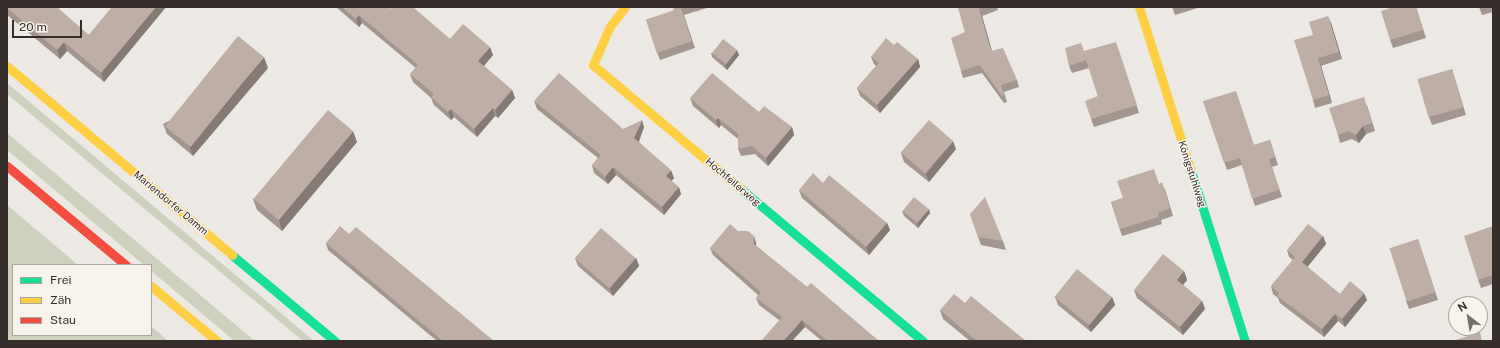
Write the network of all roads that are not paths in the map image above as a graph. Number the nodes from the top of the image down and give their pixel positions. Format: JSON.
{"nodes":[{"id":1,"x":625,"y":7,"type":"edge"},
{"id":2,"x":1139,"y":7,"type":"edge"},
{"id":3,"x":7,"y":66,"type":"edge"},
{"id":4,"x":7,"y":166,"type":"edge"},
{"id":5,"x":125,"y":264,"type":"edge"},
{"id":6,"x":152,"y":287,"type":"edge"},
{"id":7,"x":217,"y":341,"type":"edge"},
{"id":8,"x":335,"y":341,"type":"edge"},
{"id":9,"x":924,"y":341,"type":"edge"},
{"id":10,"x":1245,"y":341,"type":"edge"}],
"edges":[{"from":1,"to":9,"type":"street","name":"Hochfeilerweg"},
{"from":2,"to":10,"type":"street","name":"Königstuhlweg"},
{"from":3,"to":8,"type":"street","name":"Mariendorfer Damm"},
{"from":4,"to":5,"type":"street"},
{"from":6,"to":7,"type":"street"}]}
